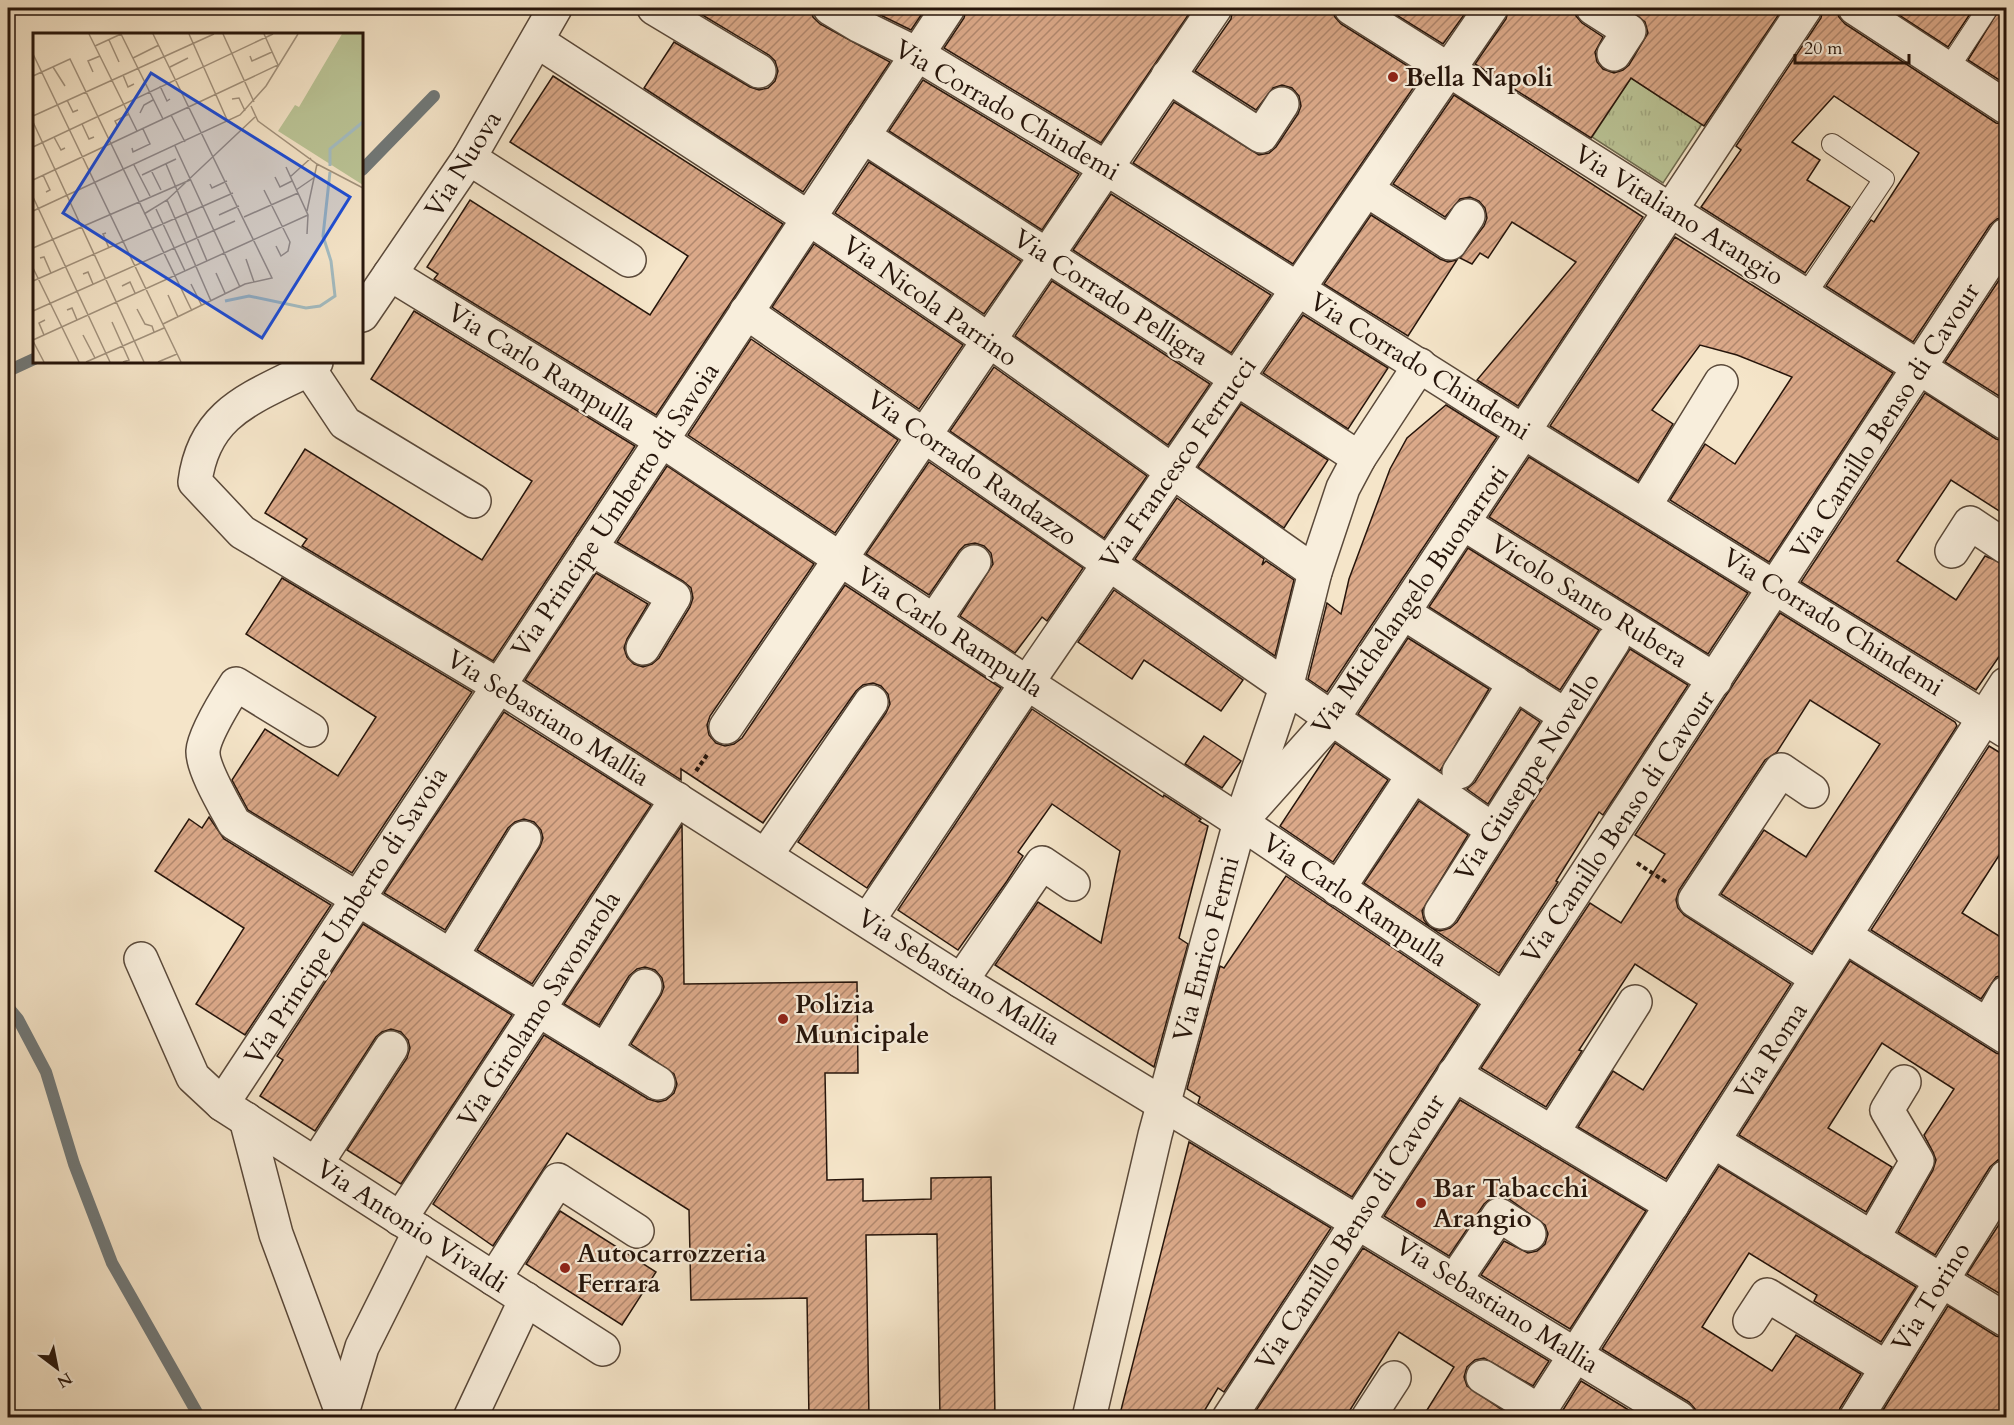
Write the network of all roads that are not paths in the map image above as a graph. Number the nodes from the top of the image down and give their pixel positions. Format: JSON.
{"nodes":[{"id":1,"x":555,"y":8,"type":"edge"},
{"id":2,"x":654,"y":8,"type":"edge"},
{"id":3,"x":830,"y":8,"type":"edge"},
{"id":4,"x":948,"y":8,"type":"edge"},
{"id":5,"x":1215,"y":8,"type":"edge"},
{"id":6,"x":1352,"y":8,"type":"edge"},
{"id":7,"x":1491,"y":8,"type":"edge"},
{"id":8,"x":1593,"y":8,"type":"edge"},
{"id":9,"x":1805,"y":8,"type":"edge"},
{"id":10,"x":1856,"y":8,"type":"edge"},
{"id":11,"x":1988,"y":8,"type":"edge"},
{"id":12,"x":537,"y":41,"type":"junction"},
{"id":13,"x":917,"y":54,"type":"junction"},
{"id":14,"x":1614,"y":54,"type":"dead end"},
{"id":15,"x":1948,"y":69,"type":"junction"},
{"id":16,"x":1448,"y":70,"type":"junction"},
{"id":17,"x":759,"y":71,"type":"dead end"},
{"id":18,"x":1168,"y":76,"type":"junction"},
{"id":19,"x":1282,"y":104,"type":"dead end"},
{"id":20,"x":2007,"y":107,"type":"edge"},
{"id":21,"x":863,"y":136,"type":"junction"},
{"id":22,"x":1833,"y":144,"type":"dead end"},
{"id":23,"x":469,"y":158,"type":"junction"},
{"id":24,"x":1106,"y":168,"type":"junction"},
{"id":25,"x":1367,"y":190,"type":"junction"},
{"id":26,"x":1671,"y":210,"type":"junction"},
{"id":27,"x":1468,"y":216,"type":"dead end"},
{"id":28,"x":808,"y":217,"type":"junction"},
{"id":29,"x":2007,"y":235,"type":"edge"},
{"id":30,"x":1047,"y":255,"type":"junction"},
{"id":31,"x":628,"y":260,"type":"dead end"},
{"id":32,"x":390,"y":274,"type":"junction"},
{"id":33,"x":1297,"y":290,"type":"junction"},
{"id":34,"x":1806,"y":294,"type":"junction"},
{"id":35,"x":746,"y":312,"type":"junction"},
{"id":36,"x":363,"y":314,"type":"edge"},
{"id":37,"x":989,"y":340,"type":"junction"},
{"id":38,"x":313,"y":365,"type":"edge"},
{"id":39,"x":1420,"y":365,"type":"junction"},
{"id":40,"x":1920,"y":368,"type":"junction"},
{"id":41,"x":1238,"y":379,"type":"junction"},
{"id":42,"x":1721,"y":382,"type":"dead end"},
{"id":43,"x":2007,"y":423,"type":"edge"},
{"id":44,"x":1524,"y":432,"type":"junction"},
{"id":45,"x":925,"y":434,"type":"junction"},
{"id":46,"x":661,"y":440,"type":"junction"},
{"id":47,"x":1359,"y":458,"type":"junction"},
{"id":48,"x":1171,"y":473,"type":"junction"},
{"id":49,"x":474,"y":501,"type":"dead end"},
{"id":50,"x":1645,"y":505,"type":"junction"},
{"id":51,"x":1463,"y":522,"type":"junction"},
{"id":52,"x":2007,"y":547,"type":"edge"},
{"id":53,"x":590,"y":548,"type":"junction"},
{"id":54,"x":1952,"y":550,"type":"dead end"},
{"id":55,"x":840,"y":559,"type":"junction"},
{"id":56,"x":974,"y":561,"type":"dead end"},
{"id":57,"x":1109,"y":562,"type":"junction"},
{"id":58,"x":1315,"y":572,"type":"junction"},
{"id":59,"x":1777,"y":587,"type":"junction"},
{"id":60,"x":1404,"y":613,"type":"junction"},
{"id":61,"x":934,"y":621,"type":"junction"},
{"id":62,"x":1613,"y":642,"type":"dead end"},
{"id":63,"x":643,"y":648,"type":"dead end"},
{"id":64,"x":1715,"y":680,"type":"junction"},
{"id":65,"x":1027,"y":683,"type":"junction"},
{"id":66,"x":1515,"y":683,"type":"junction"},
{"id":67,"x":2007,"y":684,"type":"edge"},
{"id":68,"x":499,"y":686,"type":"junction"},
{"id":69,"x":1286,"y":688,"type":"junction"},
{"id":70,"x":871,"y":702,"type":"dead end"},
{"id":71,"x":1566,"y":716,"type":"junction"},
{"id":72,"x":1332,"y":719,"type":"junction"},
{"id":73,"x":1996,"y":724,"type":"edge"},
{"id":74,"x":726,"y":727,"type":"road end"},
{"id":75,"x":311,"y":730,"type":"dead end"},
{"id":76,"x":1459,"y":772,"type":"dead end"},
{"id":77,"x":1413,"y":776,"type":"junction"},
{"id":78,"x":1812,"y":791,"type":"dead end"},
{"id":79,"x":677,"y":799,"type":"junction"},
{"id":80,"x":1240,"y":822,"type":"junction"},
{"id":81,"x":1493,"y":830,"type":"junction"},
{"id":82,"x":524,"y":838,"type":"dead end"},
{"id":83,"x":766,"y":855,"type":"junction"},
{"id":84,"x":1073,"y":884,"type":"dead end"},
{"id":85,"x":1338,"y":889,"type":"junction"},
{"id":86,"x":357,"y":899,"type":"junction"},
{"id":87,"x":1441,"y":912,"type":"dead end"},
{"id":88,"x":868,"y":920,"type":"junction"},
{"id":89,"x":1845,"y":936,"type":"junction"},
{"id":90,"x":451,"y":956,"type":"junction"},
{"id":91,"x":141,"y":959,"type":"dead end"},
{"id":92,"x":1818,"y":978,"type":"junction"},
{"id":93,"x":961,"y":981,"type":"junction"},
{"id":94,"x":645,"y":986,"type":"dead end"},
{"id":95,"x":2007,"y":993,"type":"edge"},
{"id":96,"x":1503,"y":999,"type":"junction"},
{"id":97,"x":1635,"y":1002,"type":"dead end"},
{"id":98,"x":538,"y":1010,"type":"junction"},
{"id":99,"x":1997,"y":1031,"type":"edge"},
{"id":100,"x":391,"y":1048,"type":"dead end"},
{"id":101,"x":605,"y":1051,"type":"junction"},
{"id":102,"x":1454,"y":1074,"type":"junction"},
{"id":103,"x":1904,"y":1082,"type":"dead end"},
{"id":104,"x":658,"y":1083,"type":"dead end"},
{"id":105,"x":1164,"y":1103,"type":"junction"},
{"id":106,"x":234,"y":1111,"type":"junction"},
{"id":107,"x":1552,"y":1133,"type":"junction"},
{"id":108,"x":1713,"y":1141,"type":"junction"},
{"id":109,"x":316,"y":1164,"type":"junction"},
{"id":110,"x":2007,"y":1177,"type":"edge"},
{"id":111,"x":1672,"y":1205,"type":"junction"},
{"id":112,"x":1359,"y":1221,"type":"junction"},
{"id":113,"x":410,"y":1225,"type":"junction"},
{"id":114,"x":637,"y":1231,"type":"dead end"},
{"id":115,"x":1529,"y":1234,"type":"dead end"},
{"id":116,"x":1872,"y":1239,"type":"junction"},
{"id":117,"x":494,"y":1279,"type":"junction"},
{"id":118,"x":1455,"y":1280,"type":"junction"},
{"id":119,"x":1942,"y":1280,"type":"junction"},
{"id":120,"x":526,"y":1299,"type":"junction"},
{"id":121,"x":2007,"y":1320,"type":"edge"},
{"id":122,"x":1750,"y":1322,"type":"dead end"},
{"id":123,"x":603,"y":1349,"type":"dead end"},
{"id":124,"x":1576,"y":1354,"type":"junction"},
{"id":125,"x":1887,"y":1368,"type":"junction"},
{"id":126,"x":1483,"y":1377,"type":"dead end"},
{"id":127,"x":1394,"y":1378,"type":"dead end"},
{"id":128,"x":1537,"y":1414,"type":"edge"},
{"id":129,"x":343,"y":1415,"type":"edge"},
{"id":130,"x":470,"y":1418,"type":"edge"},
{"id":131,"x":1089,"y":1418,"type":"edge"},
{"id":132,"x":1229,"y":1418,"type":"edge"},
{"id":133,"x":1368,"y":1418,"type":"edge"},
{"id":134,"x":1679,"y":1418,"type":"edge"},
{"id":135,"x":1856,"y":1418,"type":"edge"}],
"edges":[{"from":1,"to":12,"type":"street","name":"Via Nuova"},
{"from":2,"to":17,"type":"street"},
{"from":3,"to":13,"type":"street","name":"Via Corrado Chindemi"},
{"from":4,"to":13,"type":"street","name":"Via Principe Umberto di Savoia"},
{"from":5,"to":18,"type":"street"},
{"from":6,"to":16,"type":"street","name":"Via Vitaliano Arangio"},
{"from":7,"to":16,"type":"street","name":"Via Francesco Ferrucci"},
{"from":8,"to":14,"type":"street"},
{"from":9,"to":26,"type":"street","name":"Via Michelangelo Buonarroti"},
{"from":10,"to":15,"type":"street"},
{"from":11,"to":15,"type":"lane"},
{"from":12,"to":23,"type":"street","name":"Via Nuova"},
{"from":12,"to":28,"type":"street","name":"Via Nicola Parrino"},
{"from":13,"to":21,"type":"street","name":"Via Principe Umberto di Savoia"},
{"from":13,"to":24,"type":"street","name":"Via Corrado Chindemi"},
{"from":15,"to":20,"type":"street"},
{"from":16,"to":25,"type":"street","name":"Via Francesco Ferrucci"},
{"from":16,"to":26,"type":"street","name":"Via Vitaliano Arangio"},
{"from":18,"to":19,"type":"street"},
{"from":18,"to":24,"type":"street"},
{"from":21,"to":28,"type":"street","name":"Via Principe Umberto di Savoia"},
{"from":21,"to":30,"type":"street","name":"Via Corrado Pelligra"},
{"from":22,"to":34,"type":"lane"},
{"from":23,"to":31,"type":"street"},
{"from":23,"to":32,"type":"street","name":"Via Nuova"},
{"from":24,"to":30,"type":"street"},
{"from":24,"to":33,"type":"street","name":"Via Corrado Chindemi"},
{"from":25,"to":27,"type":"street"},
{"from":25,"to":33,"type":"street","name":"Via Francesco Ferrucci"},
{"from":26,"to":34,"type":"street","name":"Via Vitaliano Arangio"},
{"from":26,"to":44,"type":"street","name":"Via Michelangelo Buonarroti"},
{"from":28,"to":35,"type":"street","name":"Via Principe Umberto di Savoia"},
{"from":28,"to":37,"type":"street","name":"Via Nicola Parrino"},
{"from":29,"to":40,"type":"street","name":"Via Camillo Benso di Cavour"},
{"from":30,"to":37,"type":"street"},
{"from":30,"to":41,"type":"street","name":"Via Corrado Pelligra"},
{"from":32,"to":36,"type":"street","name":"Via Nuova"},
{"from":32,"to":46,"type":"street","name":"Via Carlo Rampulla"},
{"from":33,"to":39,"type":"street","name":"Via Corrado Chindemi"},
{"from":33,"to":41,"type":"street","name":"Via Francesco Ferrucci"},
{"from":34,"to":40,"type":"street","name":"Via Vitaliano Arangio"},
{"from":35,"to":45,"type":"street","name":"Via Corrado Randazzo"},
{"from":35,"to":46,"type":"street","name":"Via Principe Umberto di Savoia"},
{"from":37,"to":45,"type":"street"},
{"from":37,"to":48,"type":"street","name":"Via Nicola Parrino"},
{"from":38,"to":49,"type":"street"},
{"from":38,"to":68,"type":"street","name":"Via Sebastiano Mallia"},
{"from":39,"to":44,"type":"street","name":"Via Corrado Chindemi"},
{"from":39,"to":47,"type":"street","name":"Via Enrico Fermi"},
{"from":40,"to":43,"type":"street","name":"Via Vitaliano Arangio"},
{"from":40,"to":59,"type":"street","name":"Via Camillo Benso di Cavour"},
{"from":41,"to":47,"type":"street","name":"Via Corrado Pelligra"},
{"from":41,"to":48,"type":"street","name":"Via Francesco Ferrucci"},
{"from":42,"to":50,"type":"street"},
{"from":44,"to":50,"type":"street","name":"Via Corrado Chindemi"},
{"from":44,"to":51,"type":"street","name":"Via Michelangelo Buonarroti"},
{"from":45,"to":55,"type":"street"},
{"from":45,"to":57,"type":"street","name":"Via Corrado Randazzo"},
{"from":46,"to":53,"type":"street","name":"Via Principe Umberto di Savoia"},
{"from":46,"to":55,"type":"street","name":"Via Carlo Rampulla"},
{"from":47,"to":58,"type":"street","name":"Via Enrico Fermi"},
{"from":48,"to":57,"type":"street","name":"Via Francesco Ferrucci"},
{"from":48,"to":58,"type":"street","name":"Via Nicola Parrino"},
{"from":50,"to":59,"type":"street","name":"Via Corrado Chindemi"},
{"from":51,"to":60,"type":"street","name":"Via Michelangelo Buonarroti"},
{"from":51,"to":64,"type":"street","name":"Vicolo Santo Rubera"},
{"from":52,"to":54,"type":"street"},
{"from":53,"to":63,"type":"street"},
{"from":53,"to":68,"type":"street","name":"Via Principe Umberto di Savoia"},
{"from":55,"to":61,"type":"street","name":"Via Carlo Rampulla"},
{"from":55,"to":74,"type":"street"},
{"from":56,"to":61,"type":"street"},
{"from":57,"to":65,"type":"street","name":"Via Francesco Ferrucci"},
{"from":57,"to":69,"type":"street","name":"Via Corrado Randazzo"},
{"from":58,"to":69,"type":"street","name":"Via Enrico Fermi"},
{"from":59,"to":64,"type":"street","name":"Via Camillo Benso di Cavour"},
{"from":59,"to":73,"type":"street","name":"Via Corrado Chindemi"},
{"from":60,"to":66,"type":"street"},
{"from":60,"to":72,"type":"street","name":"Via Michelangelo Buonarroti"},
{"from":61,"to":65,"type":"street","name":"Via Carlo Rampulla"},
{"from":62,"to":71,"type":"street","name":"Via Giuseppe Novello"},
{"from":64,"to":96,"type":"street","name":"Via Camillo Benso di Cavour"},
{"from":65,"to":80,"type":"street","name":"Via Carlo Rampulla"},
{"from":65,"to":88,"type":"street","name":"Via Francesco Ferrucci"},
{"from":66,"to":71,"type":"street"},
{"from":66,"to":76,"type":"street"},
{"from":67,"to":73,"type":"street","name":"Via Roma"},
{"from":68,"to":79,"type":"street","name":"Via Sebastiano Mallia"},
{"from":68,"to":86,"type":"street","name":"Via Principe Umberto di Savoia"},
{"from":69,"to":72,"type":"street","name":"Via Corrado Randazzo"},
{"from":69,"to":80,"type":"street","name":"Via Enrico Fermi"},
{"from":70,"to":83,"type":"street"},
{"from":71,"to":81,"type":"street","name":"Via Giuseppe Novello"},
{"from":72,"to":77,"type":"street","name":"Via Corrado Randazzo"},
{"from":72,"to":80,"type":"street","name":"Via Michelangelo Buonarroti"},
{"from":73,"to":89,"type":"street","name":"Via Roma"},
{"from":75,"to":86,"type":"street"},
{"from":77,"to":81,"type":"street","name":"Via Corrado Randazzo"},
{"from":77,"to":85,"type":"street"},
{"from":78,"to":92,"type":"street"},
{"from":79,"to":83,"type":"street","name":"Via Sebastiano Mallia"},
{"from":79,"to":98,"type":"street","name":"Via Girolamo Savonarola"},
{"from":80,"to":85,"type":"street","name":"Via Carlo Rampulla"},
{"from":80,"to":105,"type":"street","name":"Via Enrico Fermi"},
{"from":81,"to":87,"type":"street","name":"Via Giuseppe Novello"},
{"from":82,"to":90,"type":"street"},
{"from":83,"to":88,"type":"street","name":"Via Sebastiano Mallia"},
{"from":84,"to":93,"type":"street"},
{"from":85,"to":96,"type":"street","name":"Via Carlo Rampulla"},
{"from":86,"to":90,"type":"street"},
{"from":86,"to":106,"type":"street","name":"Via Principe Umberto di Savoia"},
{"from":88,"to":93,"type":"street","name":"Via Sebastiano Mallia"},
{"from":89,"to":92,"type":"street","name":"Via Roma"},
{"from":89,"to":99,"type":"street"},
{"from":90,"to":98,"type":"street"},
{"from":91,"to":106,"type":"street","name":"Via Antonio Vivaldi"},
{"from":92,"to":108,"type":"street","name":"Via Roma"},
{"from":93,"to":105,"type":"street","name":"Via Sebastiano Mallia"},
{"from":94,"to":101,"type":"street"},
{"from":95,"to":99,"type":"street"},
{"from":96,"to":102,"type":"street","name":"Via Camillo Benso di Cavour"},
{"from":97,"to":107,"type":"street"},
{"from":98,"to":101,"type":"street"},
{"from":98,"to":113,"type":"street","name":"Via Girolamo Savonarola"},
{"from":100,"to":109,"type":"street"},
{"from":101,"to":104,"type":"street"},
{"from":102,"to":107,"type":"street"},
{"from":102,"to":112,"type":"street","name":"Via Camillo Benso di Cavour"},
{"from":103,"to":116,"type":"street"},
{"from":105,"to":112,"type":"street","name":"Via Sebastiano Mallia"},
{"from":105,"to":131,"type":"street","name":"Via Enrico Fermi"},
{"from":106,"to":109,"type":"street","name":"Via Antonio Vivaldi"},
{"from":106,"to":129,"type":"street"},
{"from":107,"to":111,"type":"street"},
{"from":108,"to":111,"type":"street","name":"Via Roma"},
{"from":108,"to":116,"type":"street"},
{"from":109,"to":113,"type":"street","name":"Via Antonio Vivaldi"},
{"from":110,"to":119,"type":"street","name":"Via Torino"},
{"from":111,"to":124,"type":"street","name":"Via Roma"},
{"from":112,"to":118,"type":"street","name":"Via Sebastiano Mallia"},
{"from":112,"to":132,"type":"street","name":"Via Camillo Benso di Cavour"},
{"from":113,"to":117,"type":"street","name":"Via Antonio Vivaldi"},
{"from":113,"to":129,"type":"street","name":"Via Girolamo Savonarola"},
{"from":114,"to":117,"type":"street"},
{"from":115,"to":118,"type":"street"},
{"from":116,"to":119,"type":"street"},
{"from":117,"to":120,"type":"street","name":"Via Antonio Vivaldi"},
{"from":118,"to":124,"type":"street","name":"Via Sebastiano Mallia"},
{"from":119,"to":121,"type":"street"},
{"from":119,"to":125,"type":"street","name":"Via Torino"},
{"from":120,"to":123,"type":"street","name":"Via Antonio Vivaldi"},
{"from":120,"to":130,"type":"street"},
{"from":122,"to":125,"type":"street"},
{"from":124,"to":128,"type":"street","name":"Via Roma"},
{"from":124,"to":134,"type":"street","name":"Via Sebastiano Mallia"},
{"from":125,"to":135,"type":"street","name":"Via Torino"},
{"from":126,"to":128,"type":"street"},
{"from":127,"to":133,"type":"street"}]}
